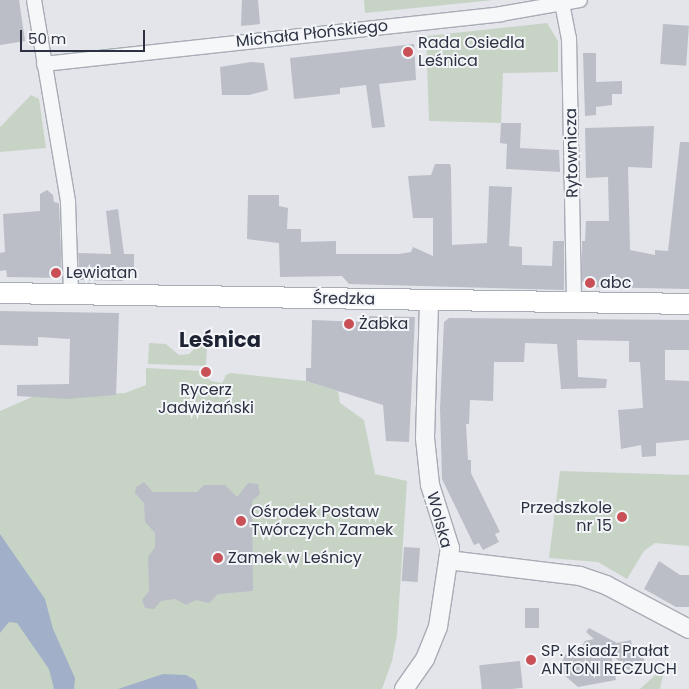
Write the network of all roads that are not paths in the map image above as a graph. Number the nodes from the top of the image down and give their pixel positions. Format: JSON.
{"nodes":[{"id":1,"x":34,"y":0,"type":"edge"},
{"id":2,"x":580,"y":0,"type":"edge"},
{"id":3,"x":562,"y":4,"type":"junction"},
{"id":4,"x":44,"y":64,"type":"junction"},
{"id":5,"x":0,"y":293,"type":"edge"},
{"id":6,"x":71,"y":294,"type":"junction"},
{"id":7,"x":429,"y":300,"type":"junction"},
{"id":8,"x":574,"y":303,"type":"junction"},
{"id":9,"x":689,"y":304,"type":"edge"},
{"id":10,"x":448,"y":560,"type":"junction"},
{"id":11,"x":685,"y":626,"type":"edge"},
{"id":12,"x":404,"y":689,"type":"edge"}],
"edges":[{"from":1,"to":4,"type":"street"},
{"from":2,"to":3,"type":"street","name":"Michała Płońskiego"},
{"from":3,"to":4,"type":"street","name":"Michała Płońskiego"},
{"from":3,"to":8,"type":"street","name":"Rytownicza"},
{"from":4,"to":6,"type":"street"},
{"from":5,"to":6,"type":"main road","name":"Średzka"},
{"from":6,"to":7,"type":"main road","name":"Średzka"},
{"from":7,"to":8,"type":"main road","name":"Średzka"},
{"from":7,"to":10,"type":"street","name":"Wolska"},
{"from":8,"to":9,"type":"main road","name":"Średzka"},
{"from":10,"to":11,"type":"street","name":"Wolska"},
{"from":10,"to":12,"type":"street"}]}
